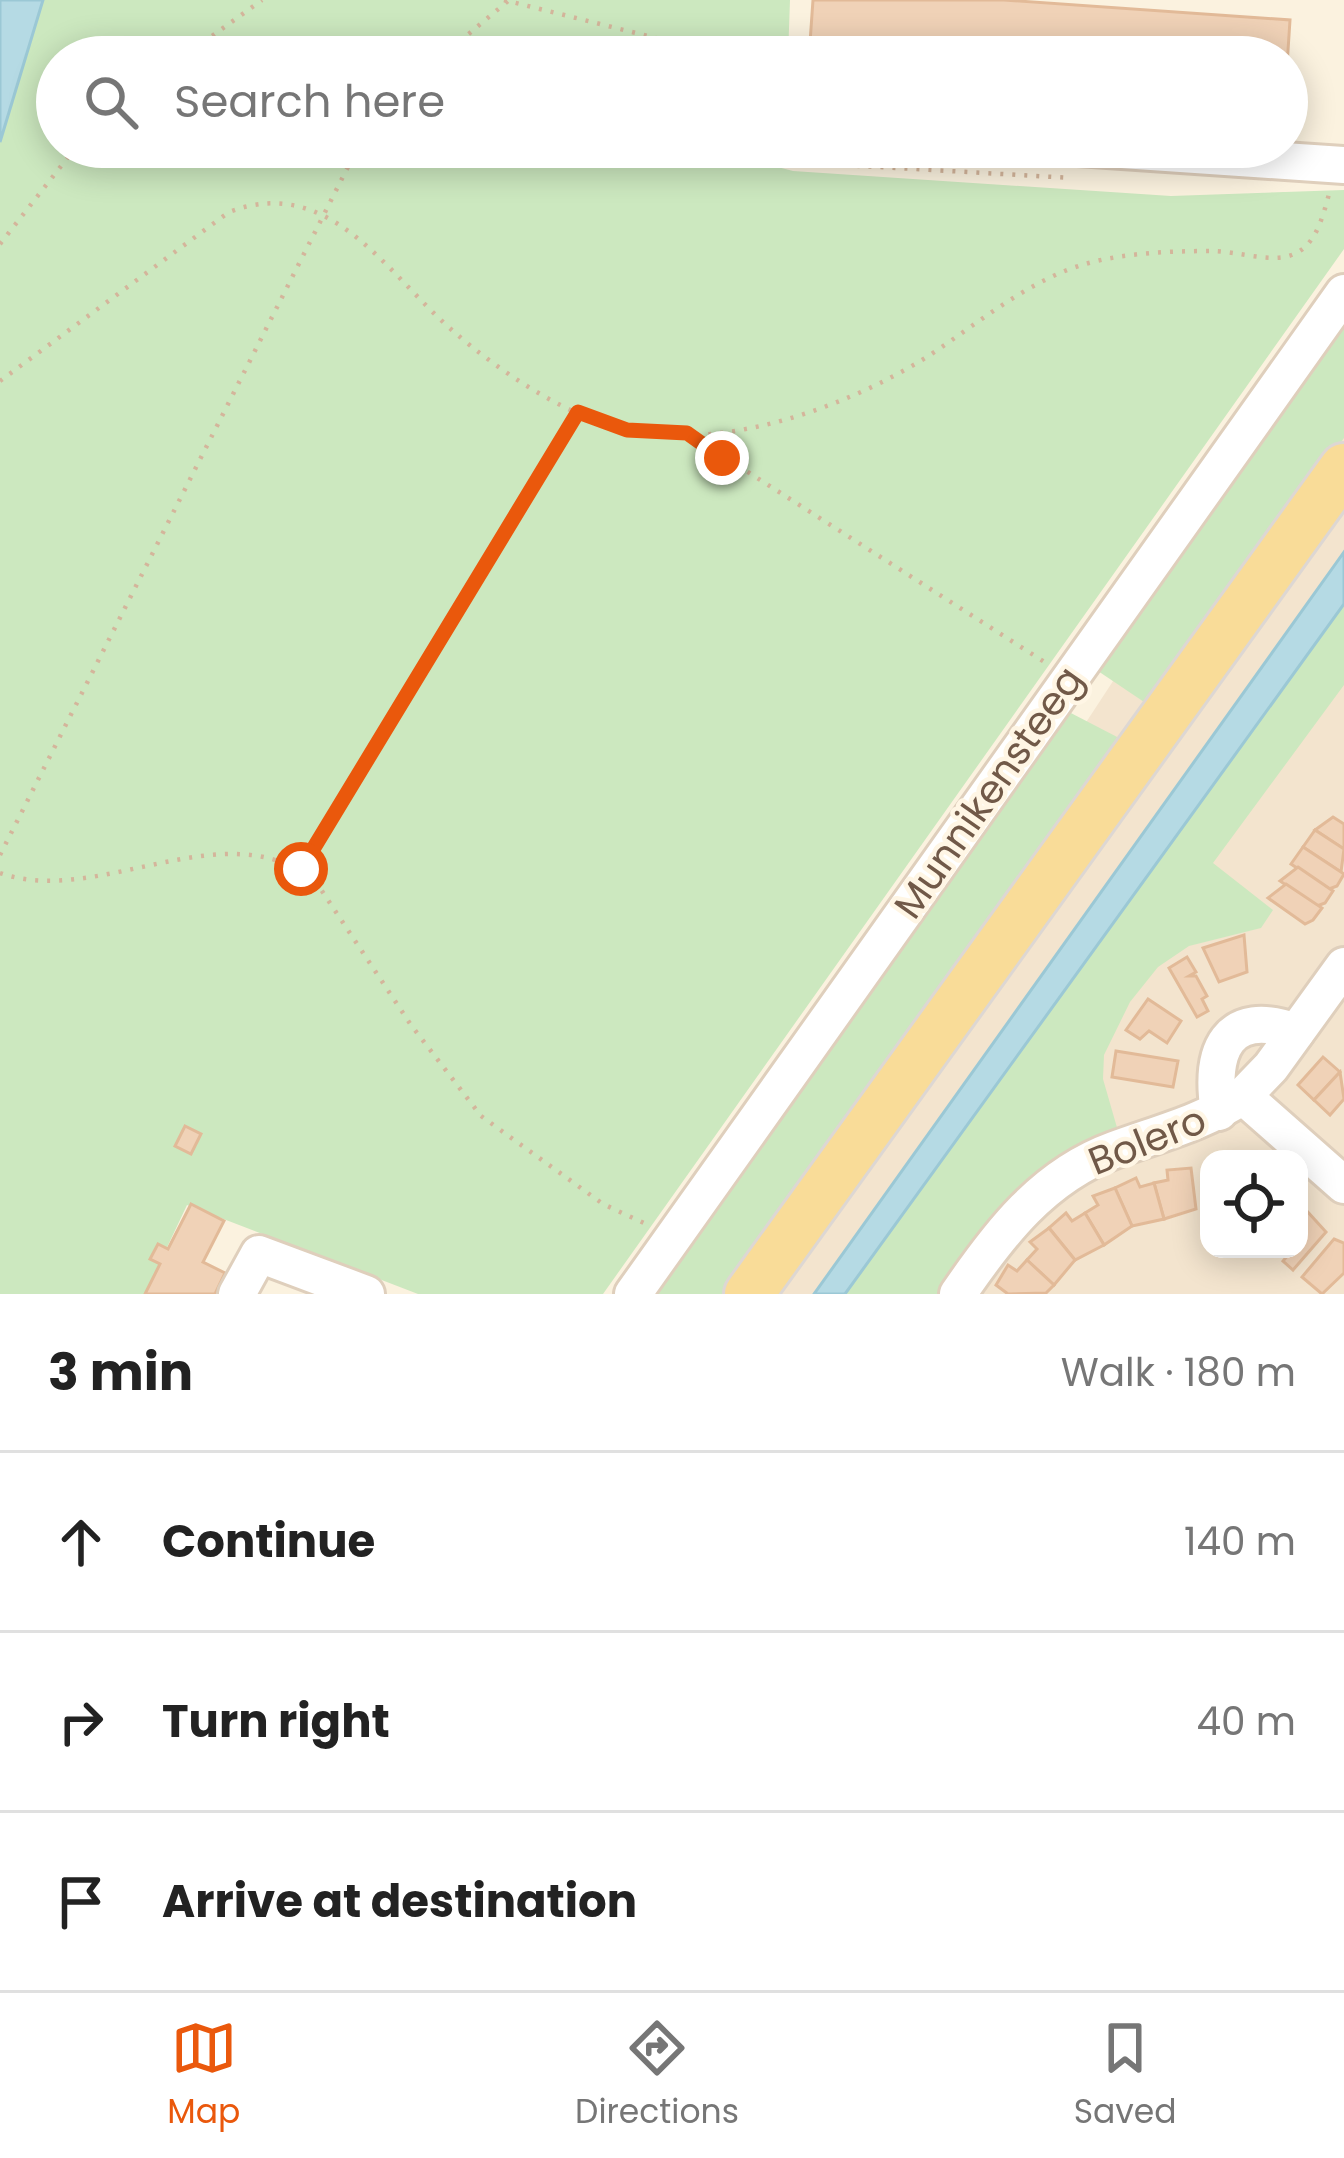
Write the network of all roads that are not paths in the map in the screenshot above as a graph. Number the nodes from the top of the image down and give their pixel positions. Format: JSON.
{"nodes":[{"id":1,"x":1158,"y":168,"type":"edge"},
{"id":2,"x":1330,"y":179,"type":"edge"},
{"id":3,"x":1344,"y":293,"type":"edge"},
{"id":4,"x":1344,"y":467,"type":"edge"},
{"id":5,"x":1344,"y":966,"type":"edge"},
{"id":6,"x":1296,"y":1032,"type":"junction"},
{"id":7,"x":1232,"y":1104,"type":"junction"},
{"id":8,"x":1344,"y":1185,"type":"edge"},
{"id":9,"x":967,"y":1291,"type":"edge"},
{"id":10,"x":237,"y":1294,"type":"edge"},
{"id":11,"x":366,"y":1294,"type":"edge"},
{"id":12,"x":633,"y":1294,"type":"edge"},
{"id":13,"x":749,"y":1294,"type":"edge"}],
"edges":[{"from":1,"to":2,"type":"street"},
{"from":3,"to":12,"type":"street","name":"Munnikensteeg"},
{"from":4,"to":13,"type":"main road"},
{"from":5,"to":6,"type":"street"},
{"from":6,"to":7,"type":"street"},
{"from":6,"to":7,"type":"street"},
{"from":7,"to":8,"type":"street","name":"Bolero"},
{"from":7,"to":9,"type":"street","name":"Bolero"},
{"from":10,"to":11,"type":"street"}]}
